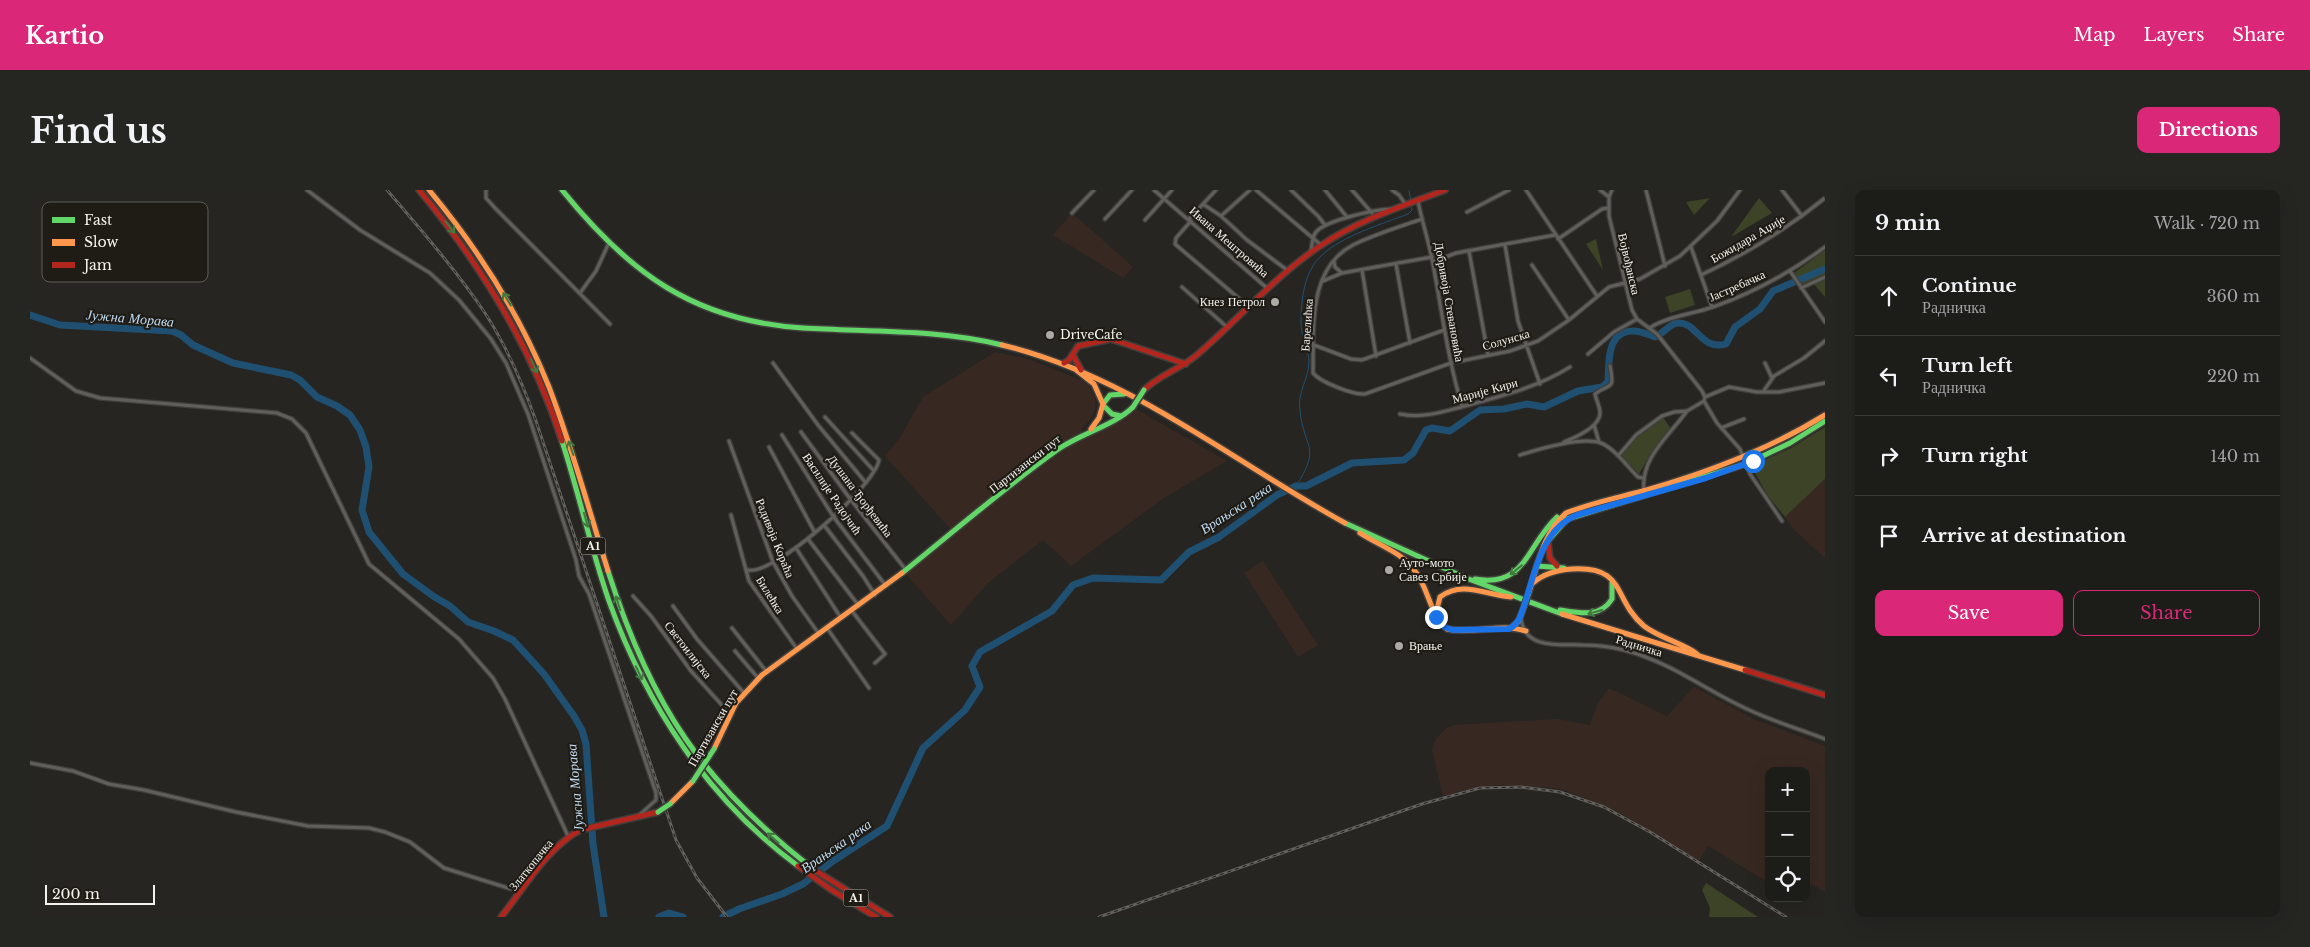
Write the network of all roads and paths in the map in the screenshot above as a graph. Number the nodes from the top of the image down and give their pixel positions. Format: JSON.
{"nodes":[{"id":1,"x":307,"y":190,"type":"edge"},
{"id":2,"x":419,"y":190,"type":"edge"},
{"id":3,"x":429,"y":190,"type":"edge"},
{"id":4,"x":486,"y":190,"type":"edge"},
{"id":5,"x":562,"y":190,"type":"edge"},
{"id":6,"x":1094,"y":190,"type":"edge"},
{"id":7,"x":1132,"y":190,"type":"edge"},
{"id":8,"x":1154,"y":190,"type":"edge"},
{"id":9,"x":1172,"y":190,"type":"edge"},
{"id":10,"x":1216,"y":190,"type":"edge"},
{"id":11,"x":1250,"y":190,"type":"edge"},
{"id":12,"x":1256,"y":190,"type":"edge"},
{"id":13,"x":1292,"y":190,"type":"edge"},
{"id":14,"x":1325,"y":190,"type":"edge"},
{"id":15,"x":1352,"y":190,"type":"edge"},
{"id":16,"x":1392,"y":190,"type":"edge"},
{"id":17,"x":1445,"y":190,"type":"edge"},
{"id":18,"x":1509,"y":190,"type":"edge"},
{"id":19,"x":1526,"y":190,"type":"edge"},
{"id":20,"x":1600,"y":190,"type":"edge"},
{"id":21,"x":1612,"y":190,"type":"edge"},
{"id":22,"x":1646,"y":190,"type":"edge"},
{"id":23,"x":1740,"y":190,"type":"edge"},
{"id":24,"x":1782,"y":190,"type":"edge"},
{"id":25,"x":1609,"y":197,"type":"junction"},
{"id":26,"x":1164,"y":198,"type":"junction"},
{"id":27,"x":1825,"y":198,"type":"edge"},
{"id":28,"x":1418,"y":201,"type":"junction"},
{"id":29,"x":1203,"y":204,"type":"junction"},
{"id":30,"x":1408,"y":204,"type":"junction"},
{"id":31,"x":1608,"y":208,"type":"junction"},
{"id":32,"x":1395,"y":210,"type":"junction"},
{"id":33,"x":1467,"y":212,"type":"dead end"},
{"id":34,"x":1072,"y":213,"type":"dead end"},
{"id":35,"x":1372,"y":213,"type":"junction"},
{"id":36,"x":1221,"y":216,"type":"junction"},
{"id":37,"x":1802,"y":216,"type":"junction"},
{"id":38,"x":1347,"y":217,"type":"junction"},
{"id":39,"x":1105,"y":219,"type":"dead end"},
{"id":40,"x":1422,"y":219,"type":"junction"},
{"id":41,"x":1145,"y":220,"type":"dead end"},
{"id":42,"x":1190,"y":220,"type":"junction"},
{"id":43,"x":1324,"y":226,"type":"junction"},
{"id":44,"x":1556,"y":237,"type":"junction"},
{"id":45,"x":1313,"y":238,"type":"junction"},
{"id":46,"x":1320,"y":244,"type":"junction"},
{"id":47,"x":608,"y":245,"type":"junction"},
{"id":48,"x":1505,"y":245,"type":"junction"},
{"id":49,"x":1691,"y":247,"type":"junction"},
{"id":50,"x":1825,"y":247,"type":"edge"},
{"id":51,"x":1311,"y":251,"type":"junction"},
{"id":52,"x":1469,"y":251,"type":"junction"},
{"id":53,"x":1432,"y":258,"type":"junction"},
{"id":54,"x":1334,"y":260,"type":"junction"},
{"id":55,"x":1433,"y":262,"type":"junction"},
{"id":56,"x":1396,"y":264,"type":"junction"},
{"id":57,"x":1532,"y":265,"type":"dead end"},
{"id":58,"x":1665,"y":266,"type":"junction"},
{"id":59,"x":1287,"y":270,"type":"junction"},
{"id":60,"x":1362,"y":270,"type":"junction"},
{"id":61,"x":1790,"y":271,"type":"junction"},
{"id":62,"x":1342,"y":273,"type":"junction"},
{"id":63,"x":1701,"y":275,"type":"junction"},
{"id":64,"x":1825,"y":277,"type":"edge"},
{"id":65,"x":1322,"y":281,"type":"junction"},
{"id":66,"x":1626,"y":282,"type":"junction"},
{"id":67,"x":1799,"y":286,"type":"junction"},
{"id":68,"x":1182,"y":287,"type":"dead end"},
{"id":69,"x":1268,"y":289,"type":"junction"},
{"id":70,"x":580,"y":293,"type":"junction"},
{"id":71,"x":1597,"y":296,"type":"junction"},
{"id":72,"x":1712,"y":307,"type":"junction"},
{"id":73,"x":1249,"y":308,"type":"junction"},
{"id":74,"x":1636,"y":318,"type":"junction"},
{"id":75,"x":1569,"y":320,"type":"junction"},
{"id":76,"x":1825,"y":322,"type":"edge"},
{"id":77,"x":610,"y":324,"type":"dead end"},
{"id":78,"x":1650,"y":327,"type":"junction"},
{"id":79,"x":1228,"y":328,"type":"junction"},
{"id":80,"x":1444,"y":330,"type":"junction"},
{"id":81,"x":1825,"y":341,"type":"edge"},
{"id":82,"x":1410,"y":343,"type":"junction"},
{"id":83,"x":1314,"y":345,"type":"junction"},
{"id":84,"x":1525,"y":346,"type":"junction"},
{"id":85,"x":1073,"y":353,"type":"junction"},
{"id":86,"x":1588,"y":354,"type":"dead end"},
{"id":87,"x":1488,"y":355,"type":"junction"},
{"id":88,"x":1376,"y":356,"type":"junction"},
{"id":89,"x":30,"y":358,"type":"edge"},
{"id":90,"x":1162,"y":358,"type":"junction"},
{"id":91,"x":773,"y":363,"type":"dead end"},
{"id":92,"x":1451,"y":363,"type":"junction"},
{"id":93,"x":1765,"y":363,"type":"dead end"},
{"id":94,"x":1063,"y":364,"type":"junction"},
{"id":95,"x":1186,"y":364,"type":"junction"},
{"id":96,"x":1610,"y":366,"type":"dead end"},
{"id":97,"x":1570,"y":367,"type":"dead end"},
{"id":98,"x":1074,"y":368,"type":"junction"},
{"id":99,"x":1083,"y":372,"type":"junction"},
{"id":100,"x":1171,"y":372,"type":"junction"},
{"id":101,"x":1772,"y":378,"type":"junction"},
{"id":102,"x":1825,"y":383,"type":"edge"},
{"id":103,"x":1540,"y":384,"type":"junction"},
{"id":104,"x":1378,"y":390,"type":"joint"},
{"id":105,"x":1763,"y":392,"type":"junction"},
{"id":106,"x":1129,"y":395,"type":"junction"},
{"id":107,"x":1704,"y":399,"type":"junction"},
{"id":108,"x":1103,"y":405,"type":"junction"},
{"id":109,"x":1462,"y":406,"type":"junction"},
{"id":110,"x":1687,"y":411,"type":"junction"},
{"id":111,"x":1400,"y":414,"type":"dead end"},
{"id":112,"x":1123,"y":416,"type":"junction"},
{"id":113,"x":1825,"y":416,"type":"edge"},
{"id":114,"x":825,"y":417,"type":"dead end"},
{"id":115,"x":1744,"y":419,"type":"dead end"},
{"id":116,"x":1825,"y":421,"type":"edge"},
{"id":117,"x":1594,"y":424,"type":"junction"},
{"id":118,"x":1721,"y":428,"type":"junction"},
{"id":119,"x":1090,"y":430,"type":"junction"},
{"id":120,"x":800,"y":432,"type":"dead end"},
{"id":121,"x":852,"y":433,"type":"dead end"},
{"id":122,"x":782,"y":435,"type":"dead end"},
{"id":123,"x":729,"y":441,"type":"dead end"},
{"id":124,"x":1561,"y":443,"type":"junction"},
{"id":125,"x":1600,"y":443,"type":"junction"},
{"id":126,"x":769,"y":447,"type":"dead end"},
{"id":127,"x":1520,"y":455,"type":"dead end"},
{"id":128,"x":1618,"y":456,"type":"junction"},
{"id":129,"x":1745,"y":461,"type":"junction"},
{"id":130,"x":874,"y":470,"type":"junction"},
{"id":131,"x":1643,"y":478,"type":"junction"},
{"id":132,"x":866,"y":483,"type":"junction"},
{"id":133,"x":1645,"y":493,"type":"junction"},
{"id":134,"x":850,"y":500,"type":"junction"},
{"id":135,"x":1572,"y":511,"type":"junction"},
{"id":136,"x":731,"y":516,"type":"dead end"},
{"id":137,"x":833,"y":516,"type":"junction"},
{"id":138,"x":1782,"y":521,"type":"dead end"},
{"id":139,"x":824,"y":525,"type":"junction"},
{"id":140,"x":1355,"y":528,"type":"junction"},
{"id":141,"x":815,"y":533,"type":"junction"},
{"id":142,"x":808,"y":539,"type":"junction"},
{"id":143,"x":1546,"y":543,"type":"junction"},
{"id":144,"x":796,"y":548,"type":"junction"},
{"id":145,"x":773,"y":562,"type":"junction"},
{"id":146,"x":1538,"y":566,"type":"junction"},
{"id":147,"x":1556,"y":566,"type":"junction"},
{"id":148,"x":1568,"y":569,"type":"junction"},
{"id":149,"x":748,"y":570,"type":"junction"},
{"id":150,"x":906,"y":570,"type":"junction"},
{"id":151,"x":1448,"y":571,"type":"junction"},
{"id":152,"x":1611,"y":580,"type":"junction"},
{"id":153,"x":1532,"y":583,"type":"junction"},
{"id":154,"x":887,"y":586,"type":"junction"},
{"id":155,"x":875,"y":595,"type":"junction"},
{"id":156,"x":633,"y":596,"type":"dead end"},
{"id":157,"x":1514,"y":597,"type":"junction"},
{"id":158,"x":673,"y":606,"type":"dead end"},
{"id":159,"x":859,"y":606,"type":"junction"},
{"id":160,"x":1554,"y":610,"type":"junction"},
{"id":161,"x":852,"y":611,"type":"junction"},
{"id":162,"x":1522,"y":613,"type":"junction"},
{"id":163,"x":841,"y":618,"type":"junction"},
{"id":164,"x":1438,"y":619,"type":"junction"},
{"id":165,"x":732,"y":628,"type":"dead end"},
{"id":166,"x":827,"y":628,"type":"junction"},
{"id":167,"x":1509,"y":629,"type":"junction"},
{"id":168,"x":1526,"y":631,"type":"junction"},
{"id":169,"x":819,"y":634,"type":"junction"},
{"id":170,"x":797,"y":648,"type":"junction"},
{"id":171,"x":735,"y":651,"type":"dead end"},
{"id":172,"x":1699,"y":656,"type":"junction"},
{"id":173,"x":875,"y":663,"type":"dead end"},
{"id":174,"x":766,"y":671,"type":"junction"},
{"id":175,"x":758,"y":678,"type":"junction"},
{"id":176,"x":869,"y":688,"type":"dead end"},
{"id":177,"x":744,"y":693,"type":"junction"},
{"id":178,"x":1825,"y":695,"type":"edge"},
{"id":179,"x":731,"y":714,"type":"junction"},
{"id":180,"x":1825,"y":738,"type":"edge"},
{"id":181,"x":30,"y":763,"type":"edge"},
{"id":182,"x":636,"y":818,"type":"junction"},
{"id":183,"x":617,"y":822,"type":"joint"},
{"id":184,"x":568,"y":836,"type":"junction"},
{"id":185,"x":522,"y":892,"type":"junction"},
{"id":186,"x":500,"y":917,"type":"edge"},
{"id":187,"x":876,"y":917,"type":"edge"},
{"id":188,"x":890,"y":917,"type":"edge"}],
"edges":[{"from":1,"to":182,"type":"street"},
{"from":2,"to":187,"type":"main road","number":"A1","one_way":true},
{"from":188,"to":3,"type":"main road","number":"A1","one_way":true},
{"from":4,"to":70,"type":"street"},
{"from":5,"to":47,"type":"main road"},
{"from":6,"to":34,"type":"street"},
{"from":7,"to":39,"type":"street"},
{"from":8,"to":26,"type":"street","name":"Ивана Мештровића"},
{"from":9,"to":26,"type":"street"},
{"from":10,"to":29,"type":"street"},
{"from":11,"to":36,"type":"street"},
{"from":12,"to":45,"type":"street"},
{"from":13,"to":43,"type":"street"},
{"from":14,"to":38,"type":"street"},
{"from":15,"to":35,"type":"street"},
{"from":16,"to":30,"type":"street"},
{"from":17,"to":28,"type":"main road","name":"Партизански пут"},
{"from":18,"to":33,"type":"street"},
{"from":19,"to":44,"type":"street"},
{"from":20,"to":25,"type":"street"},
{"from":21,"to":25,"type":"street","name":"Војвођанска"},
{"from":22,"to":58,"type":"street"},
{"from":23,"to":49,"type":"street","name":"Солунска"},
{"from":24,"to":37,"type":"street"},
{"from":25,"to":31,"type":"street","name":"Војвођанска"},
{"from":26,"to":41,"type":"street"},
{"from":26,"to":42,"type":"street","name":"Ивана Мештровића"},
{"from":27,"to":37,"type":"street","name":"Божидара Аџије"},
{"from":28,"to":30,"type":"main road","name":"Партизански пут"},
{"from":28,"to":40,"type":"street","name":"Добривоја Стевановића"},
{"from":29,"to":36,"type":"street"},
{"from":29,"to":42,"type":"street"},
{"from":30,"to":32,"type":"main road","name":"Партизански пут"},
{"from":31,"to":44,"type":"street"},
{"from":31,"to":66,"type":"street","name":"Војвођанска"},
{"from":32,"to":35,"type":"street","name":"Партизански пут"},
{"from":32,"to":46,"type":"main road","name":"Партизански пут"},
{"from":35,"to":38,"type":"street","name":"Партизански пут"},
{"from":36,"to":59,"type":"street"},
{"from":37,"to":63,"type":"street","name":"Божидара Аџије"},
{"from":38,"to":43,"type":"street","name":"Партизански пут"},
{"from":40,"to":53,"type":"street","name":"Добривоја Стевановића"},
{"from":40,"to":54,"type":"street","name":"Барелићка"},
{"from":42,"to":69,"type":"street","name":"Ивана Мештровића"},
{"from":42,"to":73,"type":"street"},
{"from":43,"to":45,"type":"street","name":"Партизански пут"},
{"from":44,"to":48,"type":"street"},
{"from":44,"to":71,"type":"street"},
{"from":45,"to":46,"type":"street"},
{"from":45,"to":51,"type":"street"},
{"from":46,"to":51,"type":"main road","name":"Партизански пут"},
{"from":47,"to":70,"type":"street"},
{"from":47,"to":94,"type":"main road"},
{"from":48,"to":52,"type":"street"},
{"from":48,"to":84,"type":"street"},
{"from":49,"to":58,"type":"street","name":"Солунска"},
{"from":49,"to":63,"type":"street"},
{"from":50,"to":61,"type":"street","name":"Јастребачка"},
{"from":51,"to":59,"type":"main road","name":"Партизански пут"},
{"from":52,"to":55,"type":"street"},
{"from":52,"to":87,"type":"street"},
{"from":53,"to":55,"type":"street","name":"Добривоја Стевановића"},
{"from":53,"to":56,"type":"street"},
{"from":54,"to":62,"type":"street"},
{"from":54,"to":65,"type":"street","name":"Барелићка"},
{"from":55,"to":80,"type":"street","name":"Добривоја Стевановића"},
{"from":56,"to":60,"type":"street"},
{"from":56,"to":82,"type":"street"},
{"from":57,"to":75,"type":"street"},
{"from":58,"to":66,"type":"street","name":"Солунска"},
{"from":59,"to":69,"type":"main road","name":"Партизански пут"},
{"from":60,"to":62,"type":"street"},
{"from":60,"to":88,"type":"street"},
{"from":61,"to":67,"type":"street"},
{"from":61,"to":72,"type":"street","name":"Јастребачка"},
{"from":62,"to":65,"type":"street"},
{"from":63,"to":72,"type":"street"},
{"from":64,"to":67,"type":"street"},
{"from":65,"to":83,"type":"street","name":"Барелићка"},
{"from":66,"to":71,"type":"street","name":"Солунска"},
{"from":66,"to":74,"type":"street","name":"Војвођанска"},
{"from":67,"to":76,"type":"street"},
{"from":68,"to":79,"type":"street"},
{"from":69,"to":73,"type":"main road","name":"Партизански пут"},
{"from":70,"to":77,"type":"street"},
{"from":71,"to":75,"type":"street","name":"Солунска"},
{"from":72,"to":78,"type":"street","name":"Јастребачка"},
{"from":73,"to":79,"type":"main road","name":"Партизански пут"},
{"from":74,"to":78,"type":"street"},
{"from":74,"to":86,"type":"street"},
{"from":75,"to":84,"type":"street","name":"Солунска"},
{"from":78,"to":107,"type":"street"},
{"from":79,"to":95,"type":"main road","name":"Партизански пут"},
{"from":80,"to":82,"type":"street"},
{"from":80,"to":92,"type":"street","name":"Добривоја Стевановића"},
{"from":81,"to":101,"type":"street"},
{"from":82,"to":88,"type":"street"},
{"from":83,"to":88,"type":"street"},
{"from":83,"to":104,"type":"street","name":"Барелићка"},
{"from":84,"to":87,"type":"street","name":"Солунска"},
{"from":84,"to":103,"type":"street"},
{"from":85,"to":90,"type":"main road"},
{"from":85,"to":94,"type":"main road"},
{"from":85,"to":99,"type":"main road"},
{"from":87,"to":92,"type":"street","name":"Солунска"},
{"from":89,"to":184,"type":"street"},
{"from":90,"to":95,"type":"main road"},
{"from":90,"to":100,"type":"main road"},
{"from":91,"to":132,"type":"street"},
{"from":92,"to":104,"type":"street","name":"Солунска"},
{"from":92,"to":109,"type":"street","name":"Добривоја Стевановића"},
{"from":93,"to":101,"type":"street"},
{"from":94,"to":98,"type":"main road"},
{"from":95,"to":100,"type":"main road","name":"Партизански пут"},
{"from":96,"to":117,"type":"street"},
{"from":97,"to":103,"type":"street","name":"Марије Кири"},
{"from":98,"to":99,"type":"main road"},
{"from":98,"to":108,"type":"main road"},
{"from":99,"to":106,"type":"main road"},
{"from":100,"to":112,"type":"main road","name":"Партизански пут","bridge":true},
{"from":101,"to":105,"type":"street"},
{"from":102,"to":105,"type":"street"},
{"from":103,"to":109,"type":"street","name":"Марије Кири"},
{"from":105,"to":107,"type":"street"},
{"from":106,"to":108,"type":"main road"},
{"from":106,"to":140,"type":"main road"},
{"from":107,"to":110,"type":"street"},
{"from":107,"to":118,"type":"street"},
{"from":108,"to":112,"type":"main road"},
{"from":108,"to":119,"type":"main road"},
{"from":109,"to":111,"type":"street","name":"Марије Кири"},
{"from":110,"to":128,"type":"street"},
{"from":110,"to":131,"type":"street"},
{"from":112,"to":119,"type":"main road","name":"Партизански пут"},
{"from":113,"to":129,"type":"main road"},
{"from":114,"to":130,"type":"street"},
{"from":115,"to":118,"type":"street"},
{"from":116,"to":129,"type":"main road"},
{"from":117,"to":124,"type":"street"},
{"from":117,"to":125,"type":"street"},
{"from":118,"to":129,"type":"street"},
{"from":119,"to":150,"type":"main road","name":"Партизански пут"},
{"from":120,"to":134,"type":"street","name":"Душана Ђорђевића"},
{"from":121,"to":130,"type":"street"},
{"from":122,"to":137,"type":"street","name":"Василије Радојчић"},
{"from":123,"to":145,"type":"street","name":"Радивоја Кораћа"},
{"from":124,"to":125,"type":"street"},
{"from":124,"to":127,"type":"street"},
{"from":125,"to":128,"type":"street"},
{"from":126,"to":141,"type":"street"},
{"from":128,"to":131,"type":"street"},
{"from":129,"to":133,"type":"main road"},
{"from":129,"to":138,"type":"street"},
{"from":130,"to":132,"type":"street"},
{"from":131,"to":133,"type":"street"},
{"from":132,"to":134,"type":"street"},
{"from":133,"to":135,"type":"main road"},
{"from":133,"to":143,"type":"main road"},
{"from":134,"to":137,"type":"street"},
{"from":134,"to":150,"type":"street","name":"Душана Ђорђевића"},
{"from":135,"to":143,"type":"main road"},
{"from":135,"to":151,"type":"main road","one_way":true},
{"from":136,"to":149,"type":"street","name":"Билећка"},
{"from":137,"to":139,"type":"street"},
{"from":137,"to":154,"type":"street","name":"Василије Радојчић"},
{"from":139,"to":141,"type":"street"},
{"from":139,"to":155,"type":"street"},
{"from":140,"to":151,"type":"main road"},
{"from":140,"to":164,"type":"main road"},
{"from":141,"to":142,"type":"street"},
{"from":142,"to":144,"type":"street"},
{"from":142,"to":159,"type":"street"},
{"from":143,"to":146,"type":"main road"},
{"from":143,"to":147,"type":"main road"},
{"from":144,"to":145,"type":"street"},
{"from":144,"to":163,"type":"street"},
{"from":145,"to":149,"type":"street"},
{"from":145,"to":169,"type":"street","name":"Радивоја Кораћа"},
{"from":146,"to":147,"type":"main road"},
{"from":146,"to":153,"type":"main road"},
{"from":147,"to":148,"type":"main road"},
{"from":148,"to":152,"type":"main road"},
{"from":148,"to":153,"type":"main road"},
{"from":149,"to":170,"type":"street","name":"Билећка"},
{"from":150,"to":154,"type":"main road","name":"Партизански пут"},
{"from":151,"to":157,"type":"main road"},
{"from":152,"to":160,"type":"main road","one_way":true},
{"from":152,"to":172,"type":"main road"},
{"from":153,"to":162,"type":"main road","bridge":true},
{"from":154,"to":155,"type":"main road","name":"Партизански пут"},
{"from":155,"to":159,"type":"main road","name":"Партизански пут"},
{"from":156,"to":179,"type":"street","name":"Светоилијска"},
{"from":157,"to":160,"type":"main road"},
{"from":157,"to":164,"type":"main road"},
{"from":158,"to":177,"type":"street"},
{"from":159,"to":161,"type":"main road","name":"Партизански пут"},
{"from":160,"to":172,"type":"main road"},
{"from":161,"to":163,"type":"main road","name":"Партизански пут"},
{"from":161,"to":173,"type":"street"},
{"from":162,"to":167,"type":"main road"},
{"from":162,"to":168,"type":"street"},
{"from":163,"to":166,"type":"main road","name":"Партизански пут"},
{"from":164,"to":167,"type":"main road"},
{"from":165,"to":174,"type":"street"},
{"from":166,"to":169,"type":"main road","name":"Партизански пут"},
{"from":166,"to":176,"type":"street"},
{"from":167,"to":168,"type":"main road"},
{"from":168,"to":180,"type":"street","name":"Радничка"},
{"from":169,"to":170,"type":"main road","name":"Партизански пут"},
{"from":170,"to":174,"type":"main road","name":"Партизански пут"},
{"from":171,"to":175,"type":"street"},
{"from":172,"to":178,"type":"main road"},
{"from":174,"to":175,"type":"main road","name":"Партизански пут"},
{"from":175,"to":177,"type":"main road","name":"Партизански пут"},
{"from":177,"to":179,"type":"main road","name":"Партизански пут"},
{"from":179,"to":182,"type":"main road","name":"Партизански пут","bridge":true},
{"from":181,"to":185,"type":"street"},
{"from":182,"to":183,"type":"main road","name":"Партизански пут"},
{"from":183,"to":184,"type":"main road","name":"Златкопачка"},
{"from":184,"to":185,"type":"main road","name":"Златкопачка"},
{"from":185,"to":186,"type":"main road","name":"Златкопачка"}]}
